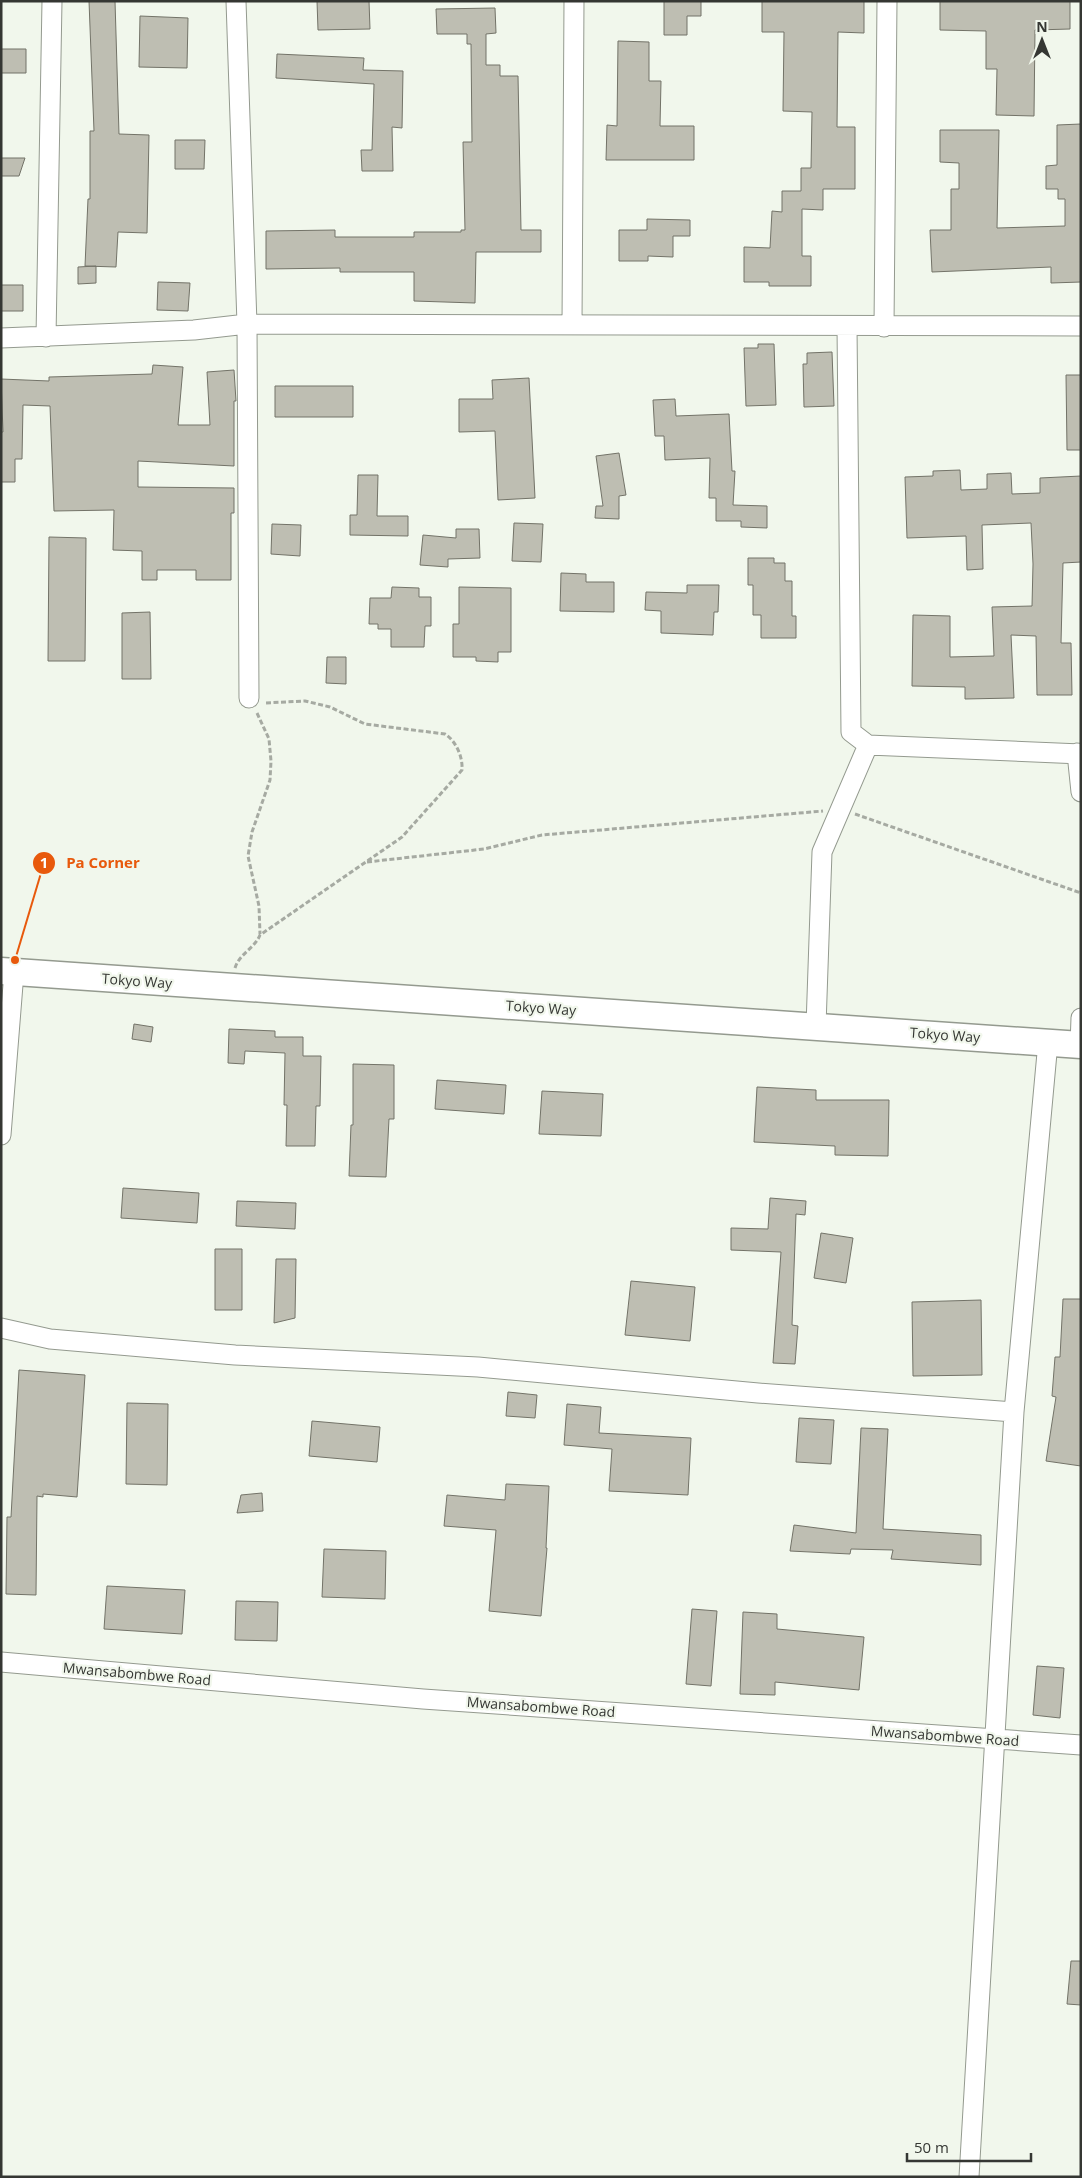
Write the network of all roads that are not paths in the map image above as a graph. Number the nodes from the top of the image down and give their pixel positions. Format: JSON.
{"nodes":[{"id":1,"x":52,"y":1,"type":"edge"},
{"id":2,"x":236,"y":1,"type":"edge"},
{"id":3,"x":574,"y":1,"type":"edge"},
{"id":4,"x":887,"y":1,"type":"edge"},
{"id":5,"x":247,"y":324,"type":"junction"},
{"id":6,"x":572,"y":325,"type":"junction"},
{"id":7,"x":847,"y":326,"type":"junction"},
{"id":8,"x":1081,"y":326,"type":"edge"},
{"id":9,"x":884,"y":327,"type":"junction"},
{"id":10,"x":46,"y":337,"type":"junction"},
{"id":11,"x":1,"y":338,"type":"edge"},
{"id":12,"x":251,"y":702,"type":"road end"},
{"id":13,"x":868,"y":745,"type":"junction"},
{"id":14,"x":1079,"y":754,"type":"edge"},
{"id":15,"x":1081,"y":792,"type":"edge"},
{"id":16,"x":8,"y":972,"type":"edge"},
{"id":17,"x":1081,"y":1018,"type":"edge"},
{"id":18,"x":816,"y":1026,"type":"junction"},
{"id":19,"x":1048,"y":1042,"type":"junction"},
{"id":20,"x":1080,"y":1045,"type":"edge"},
{"id":21,"x":1,"y":1135,"type":"edge"},
{"id":22,"x":1,"y":1328,"type":"edge"},
{"id":23,"x":1014,"y":1412,"type":"junction"},
{"id":24,"x":1,"y":1662,"type":"edge"},
{"id":25,"x":994,"y":1739,"type":"junction"},
{"id":26,"x":1081,"y":1745,"type":"edge"},
{"id":27,"x":969,"y":2177,"type":"edge"}],
"edges":[{"from":1,"to":10,"type":"street"},
{"from":2,"to":5,"type":"street"},
{"from":3,"to":6,"type":"street"},
{"from":4,"to":9,"type":"street"},
{"from":5,"to":6,"type":"street"},
{"from":5,"to":10,"type":"street"},
{"from":5,"to":12,"type":"street"},
{"from":6,"to":7,"type":"street"},
{"from":7,"to":9,"type":"street"},
{"from":7,"to":13,"type":"street"},
{"from":8,"to":9,"type":"street"},
{"from":10,"to":11,"type":"street"},
{"from":13,"to":14,"type":"street"},
{"from":13,"to":18,"type":"street"},
{"from":14,"to":15,"type":"street"},
{"from":16,"to":18,"type":"street","name":"Tokyo Way"},
{"from":16,"to":21,"type":"street"},
{"from":17,"to":20,"type":"street"},
{"from":18,"to":19,"type":"street","name":"Tokyo Way"},
{"from":19,"to":20,"type":"street","name":"Tokyo Way"},
{"from":19,"to":23,"type":"street"},
{"from":22,"to":23,"type":"street"},
{"from":23,"to":25,"type":"street"},
{"from":24,"to":25,"type":"street","name":"Mwansabombwe Road"},
{"from":25,"to":26,"type":"street","name":"Mwansabombwe Road"},
{"from":25,"to":27,"type":"street"}]}
